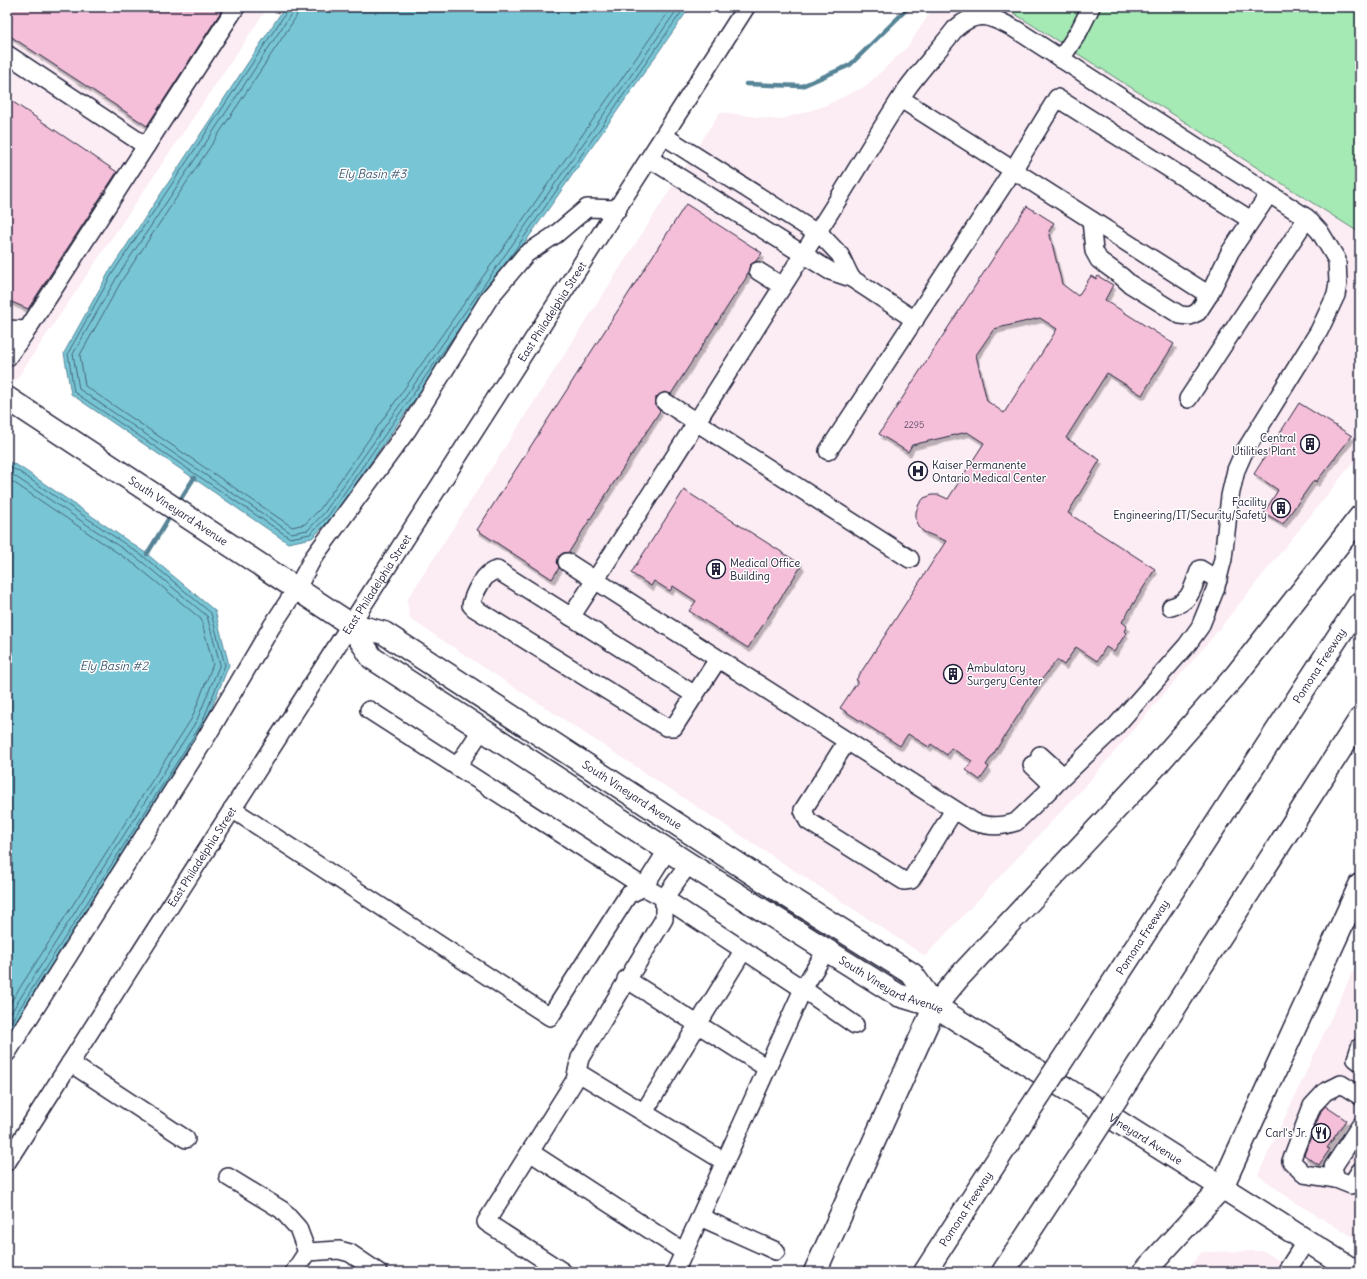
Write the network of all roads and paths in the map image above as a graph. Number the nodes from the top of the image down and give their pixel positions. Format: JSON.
{"nodes":[{"id":1,"x":236,"y":7,"type":"edge"},
{"id":2,"x":746,"y":7,"type":"edge"},
{"id":3,"x":1091,"y":7,"type":"edge"},
{"id":4,"x":988,"y":12,"type":"edge"},
{"id":5,"x":7,"y":54,"type":"edge"},
{"id":6,"x":1061,"y":59,"type":"junction"},
{"id":7,"x":901,"y":99,"type":"junction"},
{"id":8,"x":664,"y":136,"type":"junction"},
{"id":9,"x":146,"y":146,"type":"junction"},
{"id":10,"x":650,"y":159,"type":"junction"},
{"id":11,"x":1013,"y":170,"type":"junction"},
{"id":12,"x":1269,"y":194,"type":"junction"},
{"id":13,"x":618,"y":209,"type":"junction"},
{"id":14,"x":1307,"y":218,"type":"junction"},
{"id":15,"x":1091,"y":220,"type":"junction"},
{"id":16,"x":1251,"y":220,"type":"junction"},
{"id":17,"x":817,"y":233,"type":"junction"},
{"id":18,"x":803,"y":254,"type":"junction"},
{"id":19,"x":758,"y":271,"type":"dead end"},
{"id":20,"x":851,"y":278,"type":"junction"},
{"id":21,"x":782,"y":286,"type":"junction"},
{"id":22,"x":1209,"y":295,"type":"junction"},
{"id":23,"x":915,"y":320,"type":"junction"},
{"id":24,"x":7,"y":329,"type":"edge"},
{"id":25,"x":27,"y":330,"type":"junction"},
{"id":26,"x":7,"y":358,"type":"edge"},
{"id":27,"x":7,"y":398,"type":"edge"},
{"id":28,"x":1188,"y":399,"type":"dead end"},
{"id":29,"x":666,"y":402,"type":"dead end"},
{"id":30,"x":696,"y":422,"type":"junction"},
{"id":31,"x":828,"y":451,"type":"dead end"},
{"id":32,"x":1360,"y":517,"type":"edge"},
{"id":33,"x":910,"y":559,"type":"dead end"},
{"id":34,"x":567,"y":562,"type":"dead end"},
{"id":35,"x":595,"y":580,"type":"junction"},
{"id":36,"x":1218,"y":580,"type":"junction"},
{"id":37,"x":1194,"y":581,"type":"dead end"},
{"id":38,"x":297,"y":588,"type":"junction"},
{"id":39,"x":1360,"y":603,"type":"edge"},
{"id":40,"x":571,"y":617,"type":"junction"},
{"id":41,"x":350,"y":624,"type":"junction"},
{"id":42,"x":718,"y":659,"type":"junction"},
{"id":43,"x":695,"y":695,"type":"junction"},
{"id":44,"x":369,"y":710,"type":"dead end"},
{"id":45,"x":1360,"y":719,"type":"edge"},
{"id":46,"x":482,"y":729,"type":"junction"},
{"id":47,"x":847,"y":741,"type":"junction"},
{"id":48,"x":1036,"y":760,"type":"dead end"},
{"id":49,"x":458,"y":767,"type":"junction"},
{"id":50,"x":1059,"y":781,"type":"junction"},
{"id":51,"x":232,"y":808,"type":"junction"},
{"id":52,"x":954,"y":810,"type":"junction"},
{"id":53,"x":668,"y":849,"type":"junction"},
{"id":54,"x":690,"y":864,"type":"junction"},
{"id":55,"x":1360,"y":885,"type":"edge"},
{"id":56,"x":644,"y":887,"type":"junction"},
{"id":57,"x":664,"y":898,"type":"junction"},
{"id":58,"x":827,"y":949,"type":"junction"},
{"id":59,"x":743,"y":950,"type":"junction"},
{"id":60,"x":626,"y":979,"type":"junction"},
{"id":61,"x":803,"y":989,"type":"junction"},
{"id":62,"x":935,"y":1006,"type":"junction"},
{"id":63,"x":698,"y":1024,"type":"junction"},
{"id":64,"x":856,"y":1025,"type":"dead end"},
{"id":65,"x":1360,"y":1046,"type":"edge"},
{"id":66,"x":7,"y":1053,"type":"edge"},
{"id":67,"x":1360,"y":1062,"type":"edge"},
{"id":68,"x":70,"y":1063,"type":"junction"},
{"id":69,"x":767,"y":1068,"type":"junction"},
{"id":70,"x":577,"y":1072,"type":"junction"},
{"id":71,"x":1360,"y":1096,"type":"edge"},
{"id":72,"x":644,"y":1112,"type":"junction"},
{"id":73,"x":1360,"y":1126,"type":"edge"},
{"id":74,"x":186,"y":1139,"type":"dead end"},
{"id":75,"x":530,"y":1152,"type":"junction"},
{"id":76,"x":7,"y":1162,"type":"edge"},
{"id":77,"x":725,"y":1162,"type":"junction"},
{"id":78,"x":1360,"y":1171,"type":"edge"},
{"id":79,"x":228,"y":1177,"type":"dead end"},
{"id":80,"x":1336,"y":1179,"type":"junction"},
{"id":81,"x":1222,"y":1187,"type":"junction"},
{"id":82,"x":700,"y":1217,"type":"junction"},
{"id":83,"x":1306,"y":1241,"type":"junction"},
{"id":84,"x":776,"y":1251,"type":"dead end"},
{"id":85,"x":307,"y":1252,"type":"junction"},
{"id":86,"x":684,"y":1252,"type":"junction"},
{"id":87,"x":294,"y":1272,"type":"edge"},
{"id":88,"x":378,"y":1272,"type":"edge"},
{"id":89,"x":563,"y":1272,"type":"edge"},
{"id":90,"x":675,"y":1272,"type":"edge"},
{"id":91,"x":815,"y":1272,"type":"edge"},
{"id":92,"x":925,"y":1272,"type":"edge"},
{"id":93,"x":1003,"y":1272,"type":"edge"},
{"id":94,"x":1144,"y":1272,"type":"edge"},
{"id":95,"x":1286,"y":1272,"type":"edge"},
{"id":96,"x":1356,"y":1272,"type":"edge"}],
"edges":[{"from":1,"to":9,"type":"street"},
{"from":2,"to":8,"type":"street","name":"East Philadelphia Street"},
{"from":3,"to":6,"type":"street"},
{"from":4,"to":6,"type":"street"},
{"from":4,"to":7,"type":"street"},
{"from":5,"to":9,"type":"street"},
{"from":6,"to":12,"type":"street"},
{"from":7,"to":11,"type":"street"},
{"from":7,"to":17,"type":"street"},
{"from":8,"to":10,"type":"street","name":"East Philadelphia Street"},
{"from":8,"to":17,"type":"street"},
{"from":9,"to":25,"type":"street"},
{"from":10,"to":13,"type":"street","name":"East Philadelphia Street"},
{"from":10,"to":18,"type":"street"},
{"from":11,"to":15,"type":"street"},
{"from":11,"to":16,"type":"street"},
{"from":11,"to":23,"type":"street"},
{"from":12,"to":14,"type":"street"},
{"from":12,"to":16,"type":"street"},
{"from":13,"to":38,"type":"street"},
{"from":13,"to":41,"type":"street","name":"East Philadelphia Street"},
{"from":14,"to":28,"type":"street"},
{"from":14,"to":36,"type":"street"},
{"from":15,"to":22,"type":"street"},
{"from":15,"to":22,"type":"street"},
{"from":16,"to":22,"type":"street"},
{"from":17,"to":18,"type":"street"},
{"from":17,"to":20,"type":"street"},
{"from":18,"to":20,"type":"street"},
{"from":18,"to":21,"type":"street"},
{"from":19,"to":21,"type":"street"},
{"from":20,"to":23,"type":"street"},
{"from":21,"to":30,"type":"street"},
{"from":23,"to":31,"type":"street"},
{"from":24,"to":25,"type":"street"},
{"from":25,"to":26,"type":"street"},
{"from":27,"to":38,"type":"main road","name":"South Vineyard Avenue"},
{"from":29,"to":30,"type":"street"},
{"from":30,"to":33,"type":"street"},
{"from":30,"to":35,"type":"street"},
{"from":32,"to":62,"type":"main road"},
{"from":34,"to":35,"type":"street"},
{"from":35,"to":40,"type":"street"},
{"from":35,"to":42,"type":"street"},
{"from":36,"to":37,"type":"street"},
{"from":36,"to":50,"type":"street"},
{"from":38,"to":41,"type":"main road","name":"South Vineyard Avenue"},
{"from":38,"to":66,"type":"street"},
{"from":39,"to":92,"type":"main road","name":"Pomona Freeway","bridge":true},
{"from":40,"to":43,"type":"street"},
{"from":40,"to":43,"type":"street"},
{"from":41,"to":46,"type":"main road","name":"South Vineyard Avenue"},
{"from":41,"to":51,"type":"street","name":"East Philadelphia Street"},
{"from":41,"to":62,"type":"main road","name":"South Vineyard Avenue"},
{"from":42,"to":43,"type":"street"},
{"from":42,"to":47,"type":"street"},
{"from":44,"to":49,"type":"street"},
{"from":45,"to":93,"type":"main road","bridge":true},
{"from":46,"to":49,"type":"street"},
{"from":46,"to":53,"type":"main road","name":"South Vineyard Avenue"},
{"from":47,"to":52,"type":"street"},
{"from":47,"to":52,"type":"street"},
{"from":48,"to":50,"type":"street"},
{"from":49,"to":56,"type":"street"},
{"from":50,"to":52,"type":"street"},
{"from":51,"to":56,"type":"street"},
{"from":51,"to":68,"type":"street","name":"East Philadelphia Street"},
{"from":53,"to":54,"type":"main road","name":"South Vineyard Avenue"},
{"from":53,"to":56,"type":"street"},
{"from":54,"to":57,"type":"street"},
{"from":54,"to":58,"type":"main road","name":"South Vineyard Avenue"},
{"from":55,"to":81,"type":"main road"},
{"from":56,"to":57,"type":"street"},
{"from":57,"to":59,"type":"street"},
{"from":57,"to":60,"type":"street"},
{"from":58,"to":61,"type":"street"},
{"from":58,"to":62,"type":"main road","name":"South Vineyard Avenue"},
{"from":59,"to":61,"type":"street"},
{"from":59,"to":63,"type":"street"},
{"from":60,"to":63,"type":"street"},
{"from":60,"to":70,"type":"street"},
{"from":61,"to":64,"type":"street"},
{"from":61,"to":69,"type":"street"},
{"from":62,"to":81,"type":"main road","name":"Vineyard Avenue"},
{"from":62,"to":91,"type":"main road"},
{"from":63,"to":69,"type":"street"},
{"from":63,"to":72,"type":"street"},
{"from":65,"to":67,"type":"street"},
{"from":68,"to":74,"type":"street"},
{"from":68,"to":76,"type":"street","name":"East Philadelphia Street"},
{"from":69,"to":77,"type":"street"},
{"from":70,"to":72,"type":"street"},
{"from":70,"to":75,"type":"street"},
{"from":71,"to":80,"type":"street"},
{"from":72,"to":77,"type":"street"},
{"from":73,"to":80,"type":"street"},
{"from":75,"to":86,"type":"street"},
{"from":75,"to":89,"type":"street"},
{"from":77,"to":82,"type":"street"},
{"from":78,"to":80,"type":"street"},
{"from":79,"to":85,"type":"street"},
{"from":81,"to":83,"type":"main road","name":"Vineyard Avenue"},
{"from":81,"to":94,"type":"main road"},
{"from":82,"to":84,"type":"street"},
{"from":82,"to":86,"type":"street"},
{"from":83,"to":95,"type":"street"},
{"from":83,"to":96,"type":"main road","name":"Vineyard Avenue"},
{"from":85,"to":87,"type":"street"},
{"from":85,"to":88,"type":"street"},
{"from":86,"to":90,"type":"street"}]}
